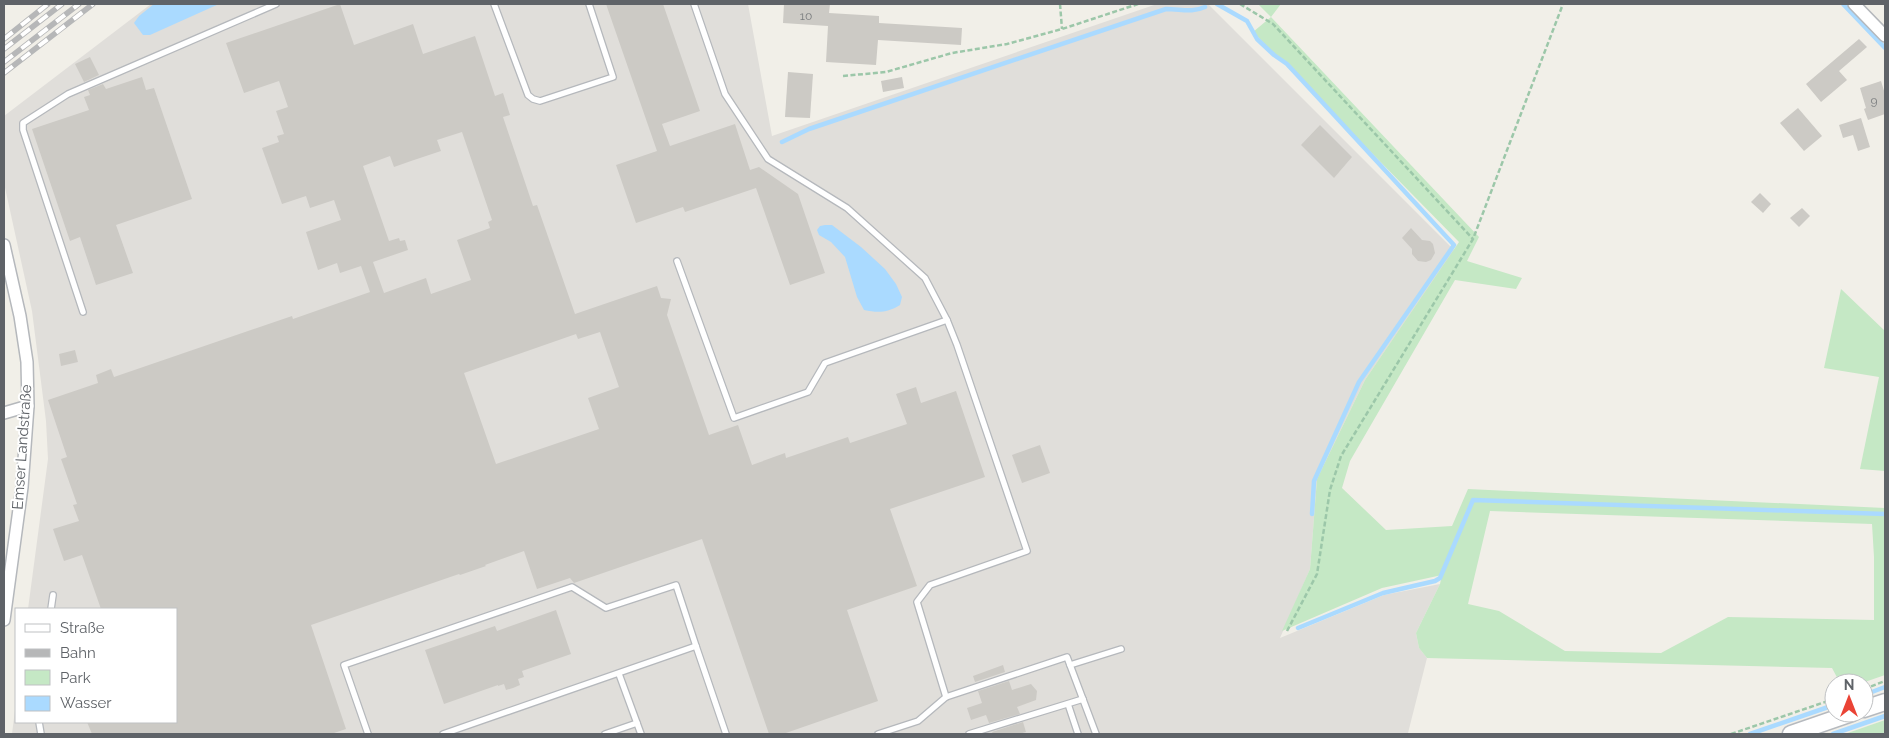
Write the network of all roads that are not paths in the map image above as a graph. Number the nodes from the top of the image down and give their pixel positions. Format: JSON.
{"nodes":[{"id":1,"x":276,"y":4,"type":"edge"},
{"id":2,"x":494,"y":4,"type":"edge"},
{"id":3,"x":589,"y":4,"type":"edge"},
{"id":4,"x":694,"y":4,"type":"edge"},
{"id":5,"x":1854,"y":4,"type":"edge"},
{"id":6,"x":1885,"y":36,"type":"edge"},
{"id":7,"x":4,"y":245,"type":"edge"},
{"id":8,"x":677,"y":261,"type":"dead end"},
{"id":9,"x":83,"y":312,"type":"dead end"},
{"id":10,"x":947,"y":320,"type":"junction"},
{"id":11,"x":28,"y":406,"type":"junction"},
{"id":12,"x":4,"y":413,"type":"edge"},
{"id":13,"x":53,"y":595,"type":"dead end"},
{"id":14,"x":51,"y":608,"type":"edge"},
{"id":15,"x":4,"y":620,"type":"edge"},
{"id":16,"x":696,"y":646,"type":"junction"},
{"id":17,"x":1121,"y":649,"type":"dead end"},
{"id":18,"x":1070,"y":666,"type":"junction"},
{"id":19,"x":619,"y":674,"type":"junction"},
{"id":20,"x":946,"y":697,"type":"junction"},
{"id":21,"x":1083,"y":699,"type":"junction"},
{"id":22,"x":1068,"y":704,"type":"junction"},
{"id":23,"x":637,"y":723,"type":"junction"},
{"id":24,"x":1824,"y":723,"type":"edge"},
{"id":25,"x":368,"y":734,"type":"edge"},
{"id":26,"x":443,"y":734,"type":"edge"},
{"id":27,"x":605,"y":734,"type":"edge"},
{"id":28,"x":641,"y":734,"type":"edge"},
{"id":29,"x":726,"y":734,"type":"edge"},
{"id":30,"x":878,"y":734,"type":"edge"},
{"id":31,"x":968,"y":734,"type":"edge"},
{"id":32,"x":1078,"y":734,"type":"edge"},
{"id":33,"x":1096,"y":734,"type":"edge"},
{"id":34,"x":1791,"y":734,"type":"edge"}],
"edges":[{"from":1,"to":9,"type":"lane"},
{"from":2,"to":3,"type":"lane"},
{"from":4,"to":10,"type":"lane"},
{"from":5,"to":6,"type":"street"},
{"from":7,"to":11,"type":"street","name":"Emser Landstraße"},
{"from":8,"to":10,"type":"lane"},
{"from":10,"to":20,"type":"lane"},
{"from":11,"to":12,"type":"street"},
{"from":11,"to":15,"type":"street","name":"Emser Landstraße"},
{"from":13,"to":14,"type":"lane"},
{"from":16,"to":19,"type":"lane"},
{"from":16,"to":25,"type":"lane"},
{"from":16,"to":29,"type":"lane"},
{"from":17,"to":18,"type":"lane"},
{"from":18,"to":20,"type":"lane"},
{"from":18,"to":21,"type":"lane"},
{"from":19,"to":23,"type":"lane"},
{"from":19,"to":26,"type":"lane"},
{"from":20,"to":30,"type":"lane"},
{"from":21,"to":22,"type":"lane"},
{"from":21,"to":33,"type":"lane"},
{"from":22,"to":31,"type":"lane"},
{"from":22,"to":32,"type":"lane"},
{"from":23,"to":27,"type":"lane"},
{"from":23,"to":28,"type":"lane"},
{"from":24,"to":34,"type":"main road"}]}
